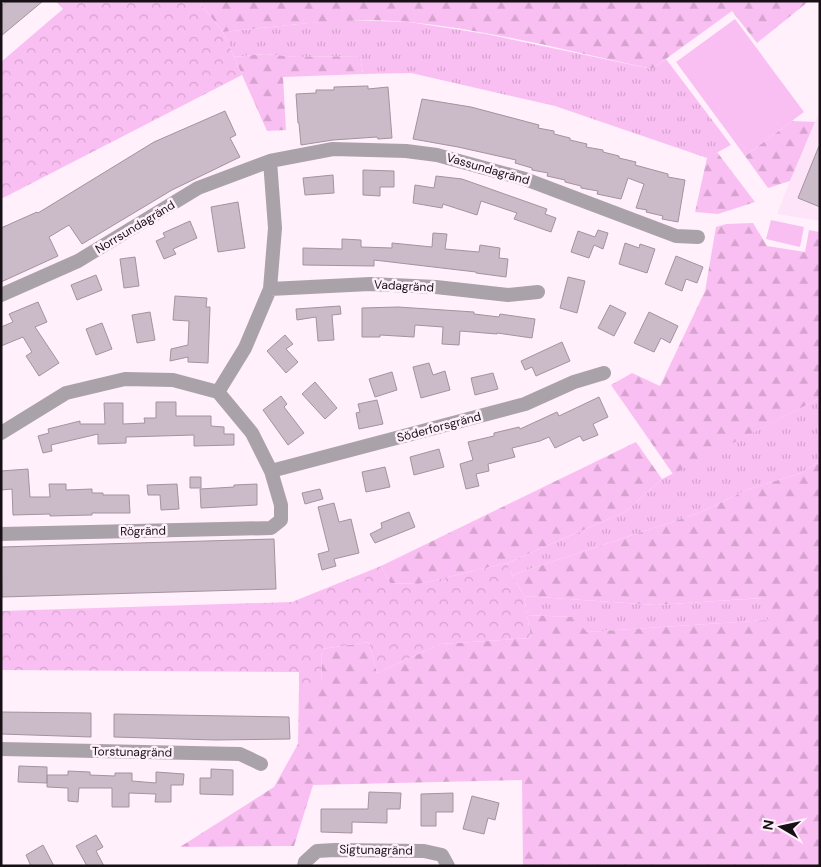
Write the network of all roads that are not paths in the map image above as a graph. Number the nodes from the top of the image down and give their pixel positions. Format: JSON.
{"nodes":[{"id":1,"x":270,"y":161,"type":"junction"},
{"id":2,"x":698,"y":237,"type":"dead end"},
{"id":3,"x":270,"y":289,"type":"junction"},
{"id":4,"x":538,"y":292,"type":"dead end"},
{"id":5,"x":1,"y":295,"type":"edge"},
{"id":6,"x":604,"y":373,"type":"dead end"},
{"id":7,"x":218,"y":392,"type":"junction"},
{"id":8,"x":1,"y":433,"type":"edge"},
{"id":9,"x":271,"y":471,"type":"junction"},
{"id":10,"x":1,"y":534,"type":"edge"},
{"id":11,"x":1,"y":749,"type":"edge"},
{"id":12,"x":261,"y":764,"type":"dead end"},
{"id":13,"x":304,"y":866,"type":"edge"},
{"id":14,"x":448,"y":866,"type":"edge"}],
"edges":[{"from":1,"to":2,"type":"street","name":"Vassundagränd"},
{"from":1,"to":3,"type":"street"},
{"from":1,"to":5,"type":"street","name":"Norrsundagränd"},
{"from":3,"to":4,"type":"street","name":"Vadagränd"},
{"from":3,"to":7,"type":"street"},
{"from":6,"to":9,"type":"street","name":"Söderforsgränd"},
{"from":7,"to":8,"type":"street"},
{"from":7,"to":9,"type":"street"},
{"from":9,"to":10,"type":"street","name":"Rögränd"},
{"from":11,"to":12,"type":"street","name":"Torstunagränd"},
{"from":13,"to":14,"type":"street","name":"Sigtunagränd"}]}
